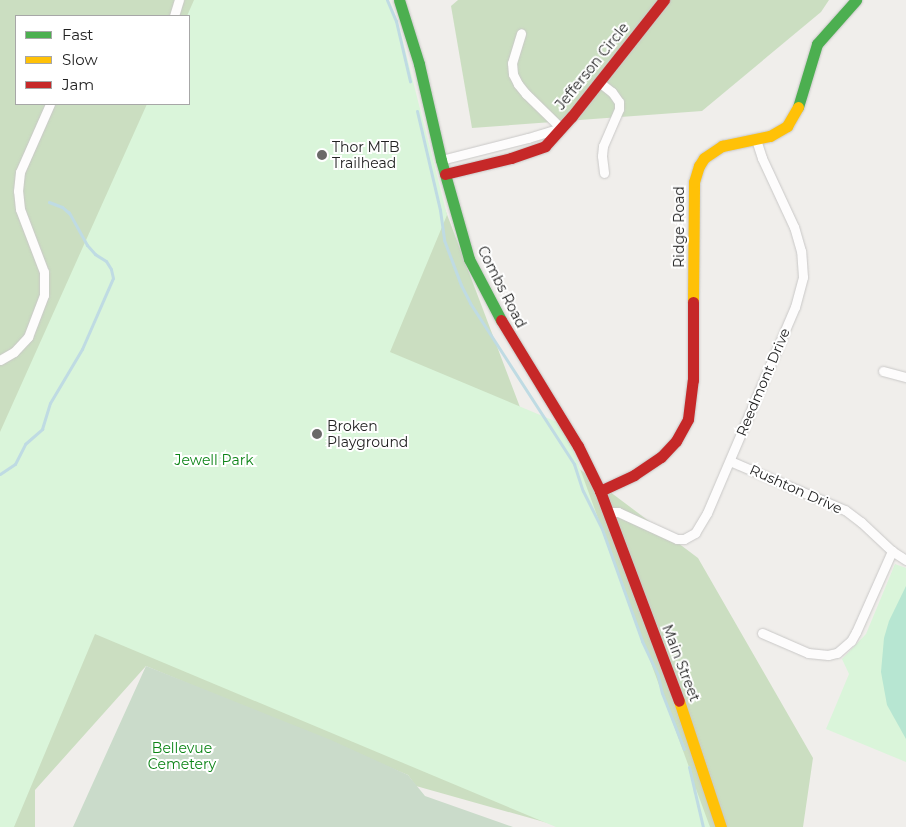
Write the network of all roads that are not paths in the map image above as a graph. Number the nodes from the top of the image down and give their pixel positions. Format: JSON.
{"nodes":[{"id":1,"x":178,"y":0,"type":"edge"},
{"id":2,"x":399,"y":0,"type":"edge"},
{"id":3,"x":664,"y":0,"type":"edge"},
{"id":4,"x":856,"y":0,"type":"edge"},
{"id":5,"x":174,"y":15,"type":"edge"},
{"id":6,"x":521,"y":33,"type":"dead end"},
{"id":7,"x":599,"y":82,"type":"junction"},
{"id":8,"x":50,"y":105,"type":"edge"},
{"id":9,"x":561,"y":128,"type":"junction"},
{"id":10,"x":756,"y":139,"type":"junction"},
{"id":11,"x":441,"y":160,"type":"junction"},
{"id":12,"x":604,"y":173,"type":"dead end"},
{"id":13,"x":445,"y":174,"type":"junction"},
{"id":14,"x":0,"y":360,"type":"edge"},
{"id":15,"x":883,"y":371,"type":"dead end"},
{"id":16,"x":906,"y":377,"type":"edge"},
{"id":17,"x":730,"y":461,"type":"junction"},
{"id":18,"x":600,"y":490,"type":"junction"},
{"id":19,"x":608,"y":512,"type":"junction"},
{"id":20,"x":892,"y":551,"type":"junction"},
{"id":21,"x":906,"y":560,"type":"edge"},
{"id":22,"x":762,"y":633,"type":"dead end"},
{"id":23,"x":721,"y":827,"type":"edge"}],
"edges":[{"from":1,"to":5,"type":"street"},
{"from":2,"to":11,"type":"street","name":"Combs Road"},
{"from":3,"to":7,"type":"street","name":"Jefferson Circle"},
{"from":4,"to":10,"type":"street","name":"Ridge Road"},
{"from":6,"to":9,"type":"street"},
{"from":7,"to":9,"type":"street","name":"Jefferson Circle"},
{"from":7,"to":12,"type":"street"},
{"from":8,"to":14,"type":"street"},
{"from":9,"to":11,"type":"street","name":"Jefferson Circle"},
{"from":9,"to":13,"type":"street","name":"Jefferson Circle"},
{"from":10,"to":17,"type":"street","name":"Reedmont Drive"},
{"from":10,"to":18,"type":"street","name":"Ridge Road"},
{"from":11,"to":13,"type":"street","name":"Combs Road"},
{"from":13,"to":18,"type":"street","name":"Combs Road"},
{"from":15,"to":16,"type":"street"},
{"from":17,"to":19,"type":"street","name":"Reedmont Drive"},
{"from":17,"to":20,"type":"street","name":"Rushton Drive"},
{"from":18,"to":19,"type":"street","name":"Combs Road"},
{"from":19,"to":23,"type":"street","name":"Main Street"},
{"from":20,"to":21,"type":"street","name":"Rushton Drive"},
{"from":20,"to":22,"type":"street"}]}
